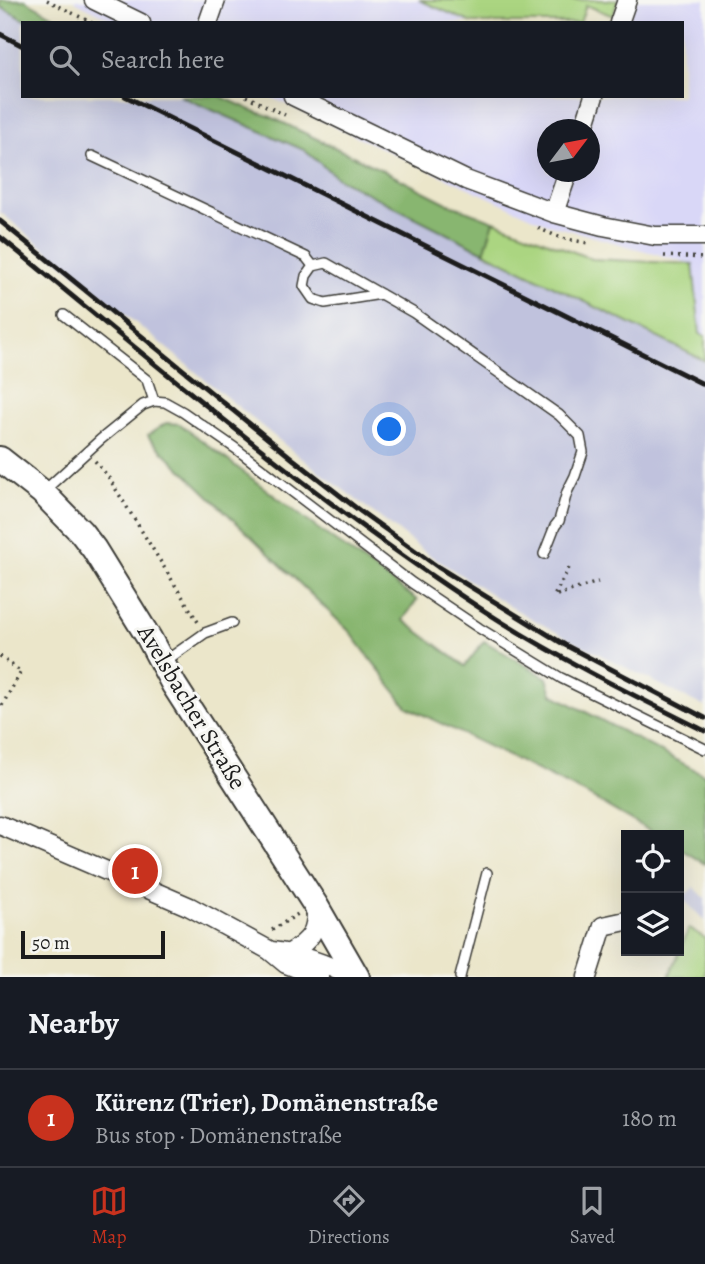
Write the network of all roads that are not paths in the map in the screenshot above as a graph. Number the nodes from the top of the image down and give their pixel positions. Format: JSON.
{"nodes":[{"id":1,"x":94,"y":0,"type":"edge"},
{"id":2,"x":216,"y":0,"type":"edge"},
{"id":3,"x":627,"y":0,"type":"edge"},
{"id":4,"x":137,"y":21,"type":"edge"},
{"id":5,"x":209,"y":21,"type":"edge"},
{"id":6,"x":621,"y":21,"type":"edge"},
{"id":7,"x":297,"y":98,"type":"edge"},
{"id":8,"x":593,"y":98,"type":"edge"},
{"id":9,"x":587,"y":119,"type":"edge"},
{"id":10,"x":92,"y":156,"type":"dead end"},
{"id":11,"x":565,"y":182,"type":"edge"},
{"id":12,"x":554,"y":213,"type":"junction"},
{"id":13,"x":705,"y":236,"type":"edge"},
{"id":14,"x":313,"y":266,"type":"junction"},
{"id":15,"x":381,"y":294,"type":"junction"},
{"id":16,"x":64,"y":315,"type":"dead end"},
{"id":17,"x":154,"y":401,"type":"junction"},
{"id":18,"x":0,"y":459,"type":"edge"},
{"id":19,"x":42,"y":492,"type":"junction"},
{"id":20,"x":544,"y":554,"type":"dead end"},
{"id":21,"x":232,"y":623,"type":"dead end"},
{"id":22,"x":163,"y":663,"type":"junction"},
{"id":23,"x":705,"y":749,"type":"edge"},
{"id":24,"x":0,"y":825,"type":"edge"},
{"id":25,"x":487,"y":873,"type":"dead end"},
{"id":26,"x":309,"y":908,"type":"junction"},
{"id":27,"x":621,"y":922,"type":"edge"},
{"id":28,"x":272,"y":944,"type":"junction"},
{"id":29,"x":290,"y":953,"type":"junction"},
{"id":30,"x":319,"y":977,"type":"edge"},
{"id":31,"x":351,"y":977,"type":"edge"},
{"id":32,"x":358,"y":977,"type":"edge"},
{"id":33,"x":460,"y":977,"type":"edge"},
{"id":34,"x":587,"y":977,"type":"edge"}],
"edges":[{"from":1,"to":4,"type":"street"},
{"from":2,"to":5,"type":"street"},
{"from":3,"to":6,"type":"street"},
{"from":7,"to":12,"type":"street"},
{"from":8,"to":9,"type":"street"},
{"from":10,"to":14,"type":"lane"},
{"from":11,"to":12,"type":"street"},
{"from":12,"to":13,"type":"street"},
{"from":14,"to":15,"type":"lane"},
{"from":14,"to":15,"type":"lane"},
{"from":15,"to":20,"type":"lane"},
{"from":16,"to":17,"type":"lane"},
{"from":17,"to":19,"type":"lane"},
{"from":17,"to":23,"type":"lane"},
{"from":18,"to":19,"type":"main road","name":"Avelsbacher Straße"},
{"from":19,"to":22,"type":"main road","name":"Avelsbacher Straße"},
{"from":21,"to":22,"type":"lane"},
{"from":22,"to":26,"type":"main road","name":"Avelsbacher Straße"},
{"from":24,"to":28,"type":"street"},
{"from":25,"to":33,"type":"lane"},
{"from":26,"to":29,"type":"street"},
{"from":26,"to":32,"type":"main road","name":"Avelsbacher Straße"},
{"from":27,"to":34,"type":"street"},
{"from":28,"to":29,"type":"street"},
{"from":28,"to":30,"type":"street"},
{"from":29,"to":31,"type":"street"}]}
